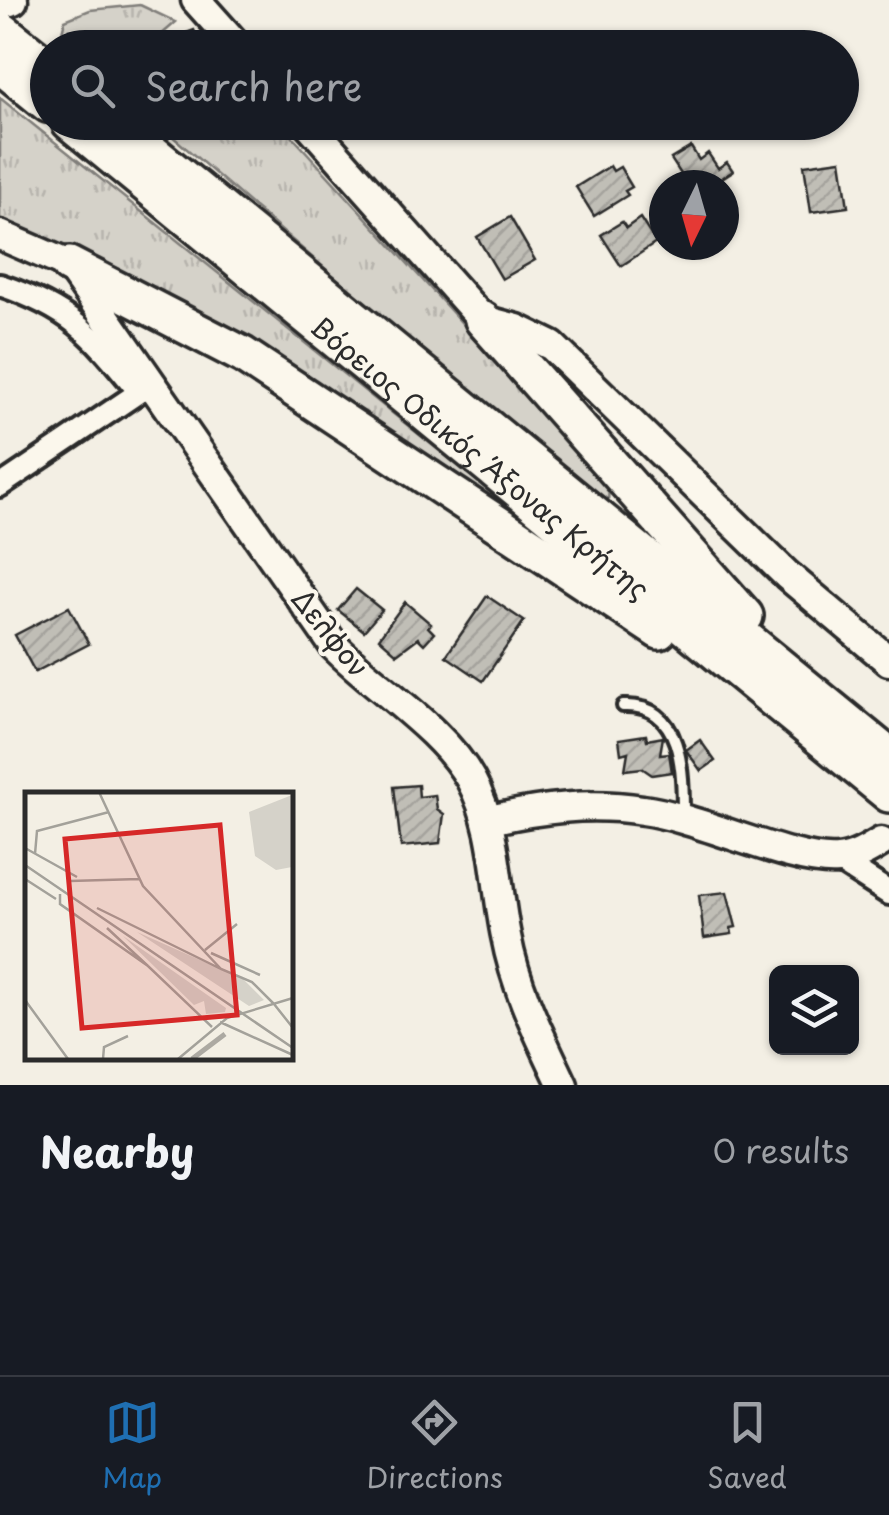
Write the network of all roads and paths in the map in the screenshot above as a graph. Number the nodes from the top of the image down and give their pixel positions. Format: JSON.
{"nodes":[{"id":1,"x":13,"y":0,"type":"edge"},
{"id":2,"x":196,"y":0,"type":"edge"},
{"id":3,"x":0,"y":4,"type":"edge"},
{"id":4,"x":0,"y":29,"type":"edge"},
{"id":5,"x":223,"y":30,"type":"edge"},
{"id":6,"x":22,"y":65,"type":"edge"},
{"id":7,"x":92,"y":140,"type":"edge"},
{"id":8,"x":137,"y":140,"type":"edge"},
{"id":9,"x":323,"y":140,"type":"edge"},
{"id":10,"x":0,"y":234,"type":"edge"},
{"id":11,"x":69,"y":266,"type":"junction"},
{"id":12,"x":0,"y":285,"type":"edge"},
{"id":13,"x":483,"y":320,"type":"junction"},
{"id":14,"x":145,"y":388,"type":"junction"},
{"id":15,"x":0,"y":486,"type":"edge"},
{"id":16,"x":889,"y":662,"type":"edge"},
{"id":17,"x":744,"y":675,"type":"junction"},
{"id":18,"x":812,"y":692,"type":"junction"},
{"id":19,"x":622,"y":706,"type":"dead end"},
{"id":20,"x":889,"y":756,"type":"edge"},
{"id":21,"x":889,"y":794,"type":"edge"},
{"id":22,"x":683,"y":816,"type":"junction"},
{"id":23,"x":490,"y":820,"type":"junction"},
{"id":24,"x":880,"y":842,"type":"dead end"},
{"id":25,"x":838,"y":860,"type":"junction"},
{"id":26,"x":889,"y":893,"type":"edge"},
{"id":27,"x":563,"y":1085,"type":"edge"}],
"edges":[{"from":1,"to":3,"type":"main road"},
{"from":2,"to":5,"type":"main road"},
{"from":4,"to":6,"type":"highway"},
{"from":7,"to":17,"type":"highway","name":"Βόρειος Οδικός Άξονας Κρήτης"},
{"from":8,"to":18,"type":"highway","name":"Βόρειος Οδικός Άξονας Κρήτης"},
{"from":9,"to":13,"type":"main road"},
{"from":10,"to":11,"type":"main road"},
{"from":11,"to":14,"type":"main road","name":"Δελφον"},
{"from":11,"to":17,"type":"highway"},
{"from":12,"to":14,"type":"street"},
{"from":13,"to":16,"type":"main road"},
{"from":13,"to":18,"type":"highway"},
{"from":14,"to":15,"type":"street"},
{"from":14,"to":23,"type":"main road","name":"Δελφον"},
{"from":17,"to":21,"type":"highway","name":"Βόρειος Οδικός Άξονας Κρήτης"},
{"from":18,"to":20,"type":"highway","name":"Βόρειος Οδικός Άξονας Κρήτης"},
{"from":19,"to":22,"type":"lane"},
{"from":22,"to":23,"type":"main road"},
{"from":22,"to":25,"type":"main road"},
{"from":23,"to":27,"type":"main road","name":"Δελφον"},
{"from":24,"to":25,"type":"main road"},
{"from":25,"to":26,"type":"street"}]}
